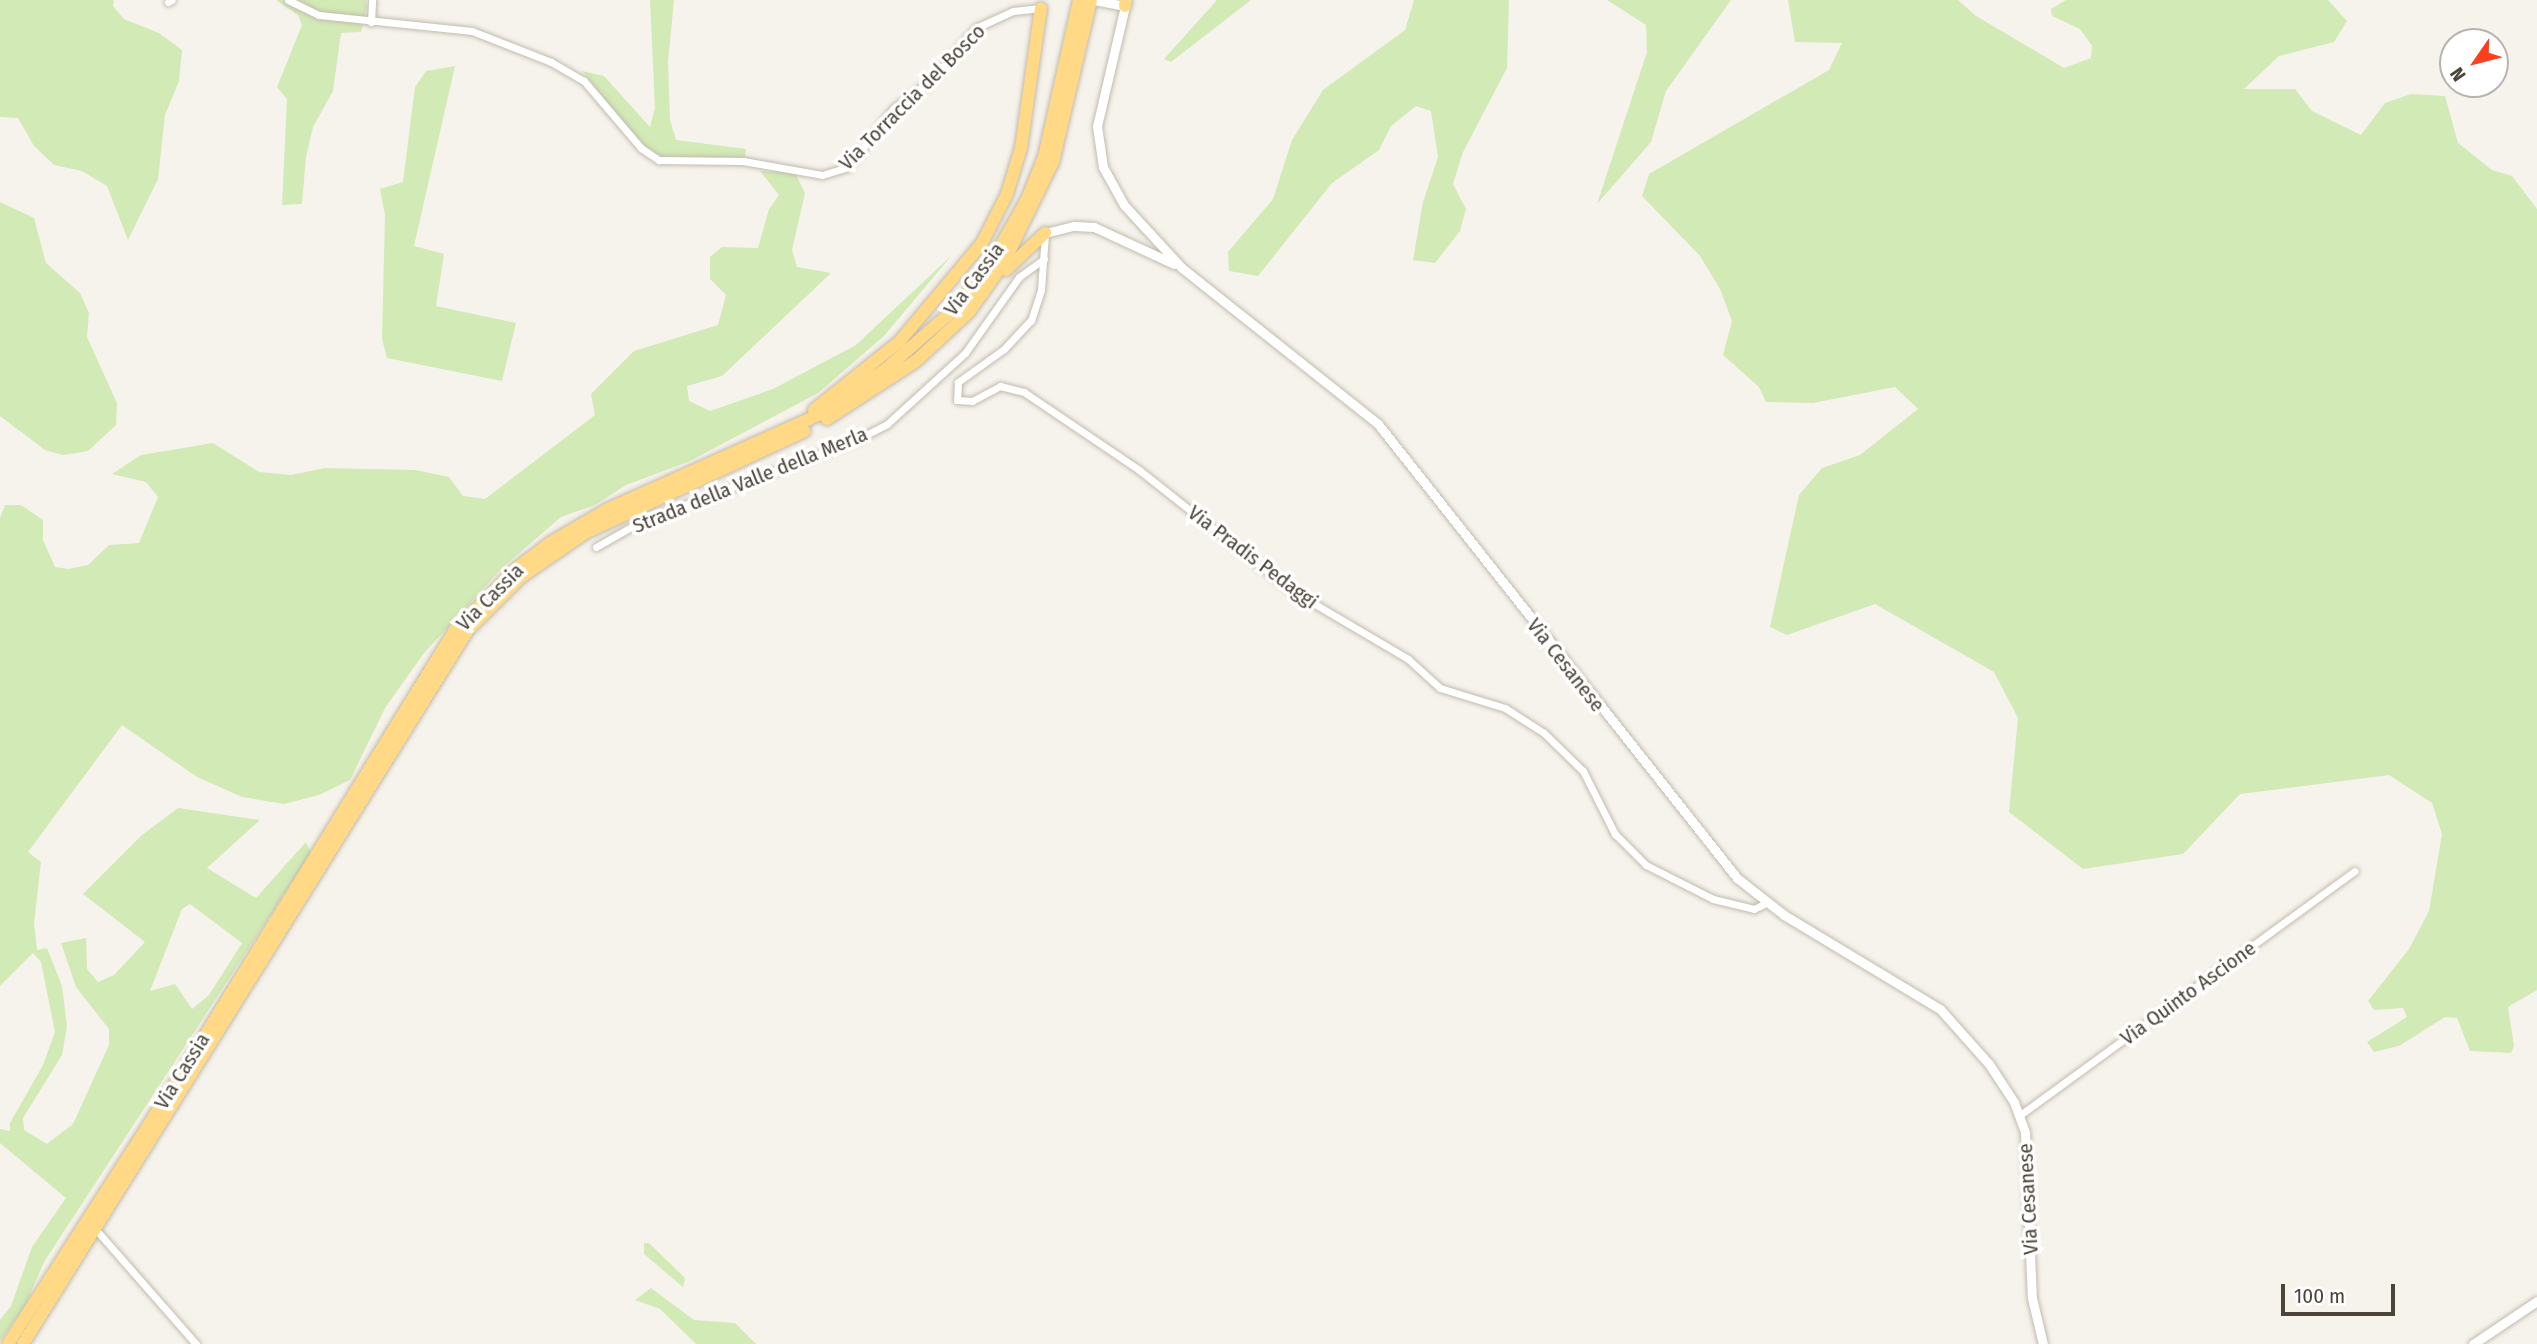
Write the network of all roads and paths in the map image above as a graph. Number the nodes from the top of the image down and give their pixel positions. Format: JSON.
{"nodes":[{"id":1,"x":288,"y":0,"type":"edge"},
{"id":2,"x":372,"y":0,"type":"edge"},
{"id":3,"x":1079,"y":0,"type":"edge"},
{"id":4,"x":1093,"y":0,"type":"edge"},
{"id":5,"x":1126,"y":3,"type":"edge"},
{"id":6,"x":1042,"y":4,"type":"edge"},
{"id":7,"x":1082,"y":18,"type":"junction"},
{"id":8,"x":371,"y":22,"type":"junction"},
{"id":9,"x":1045,"y":233,"type":"junction"},
{"id":10,"x":1044,"y":259,"type":"junction"},
{"id":11,"x":1182,"y":268,"type":"junction"},
{"id":12,"x":969,"y":312,"type":"junction"},
{"id":13,"x":784,"y":432,"type":"junction"},
{"id":14,"x":596,"y":547,"type":"dead end"},
{"id":15,"x":2355,"y":871,"type":"dead end"},
{"id":16,"x":1766,"y":903,"type":"junction"},
{"id":17,"x":2020,"y":1115,"type":"junction"},
{"id":18,"x":141,"y":1158,"type":"junction"},
{"id":19,"x":98,"y":1232,"type":"junction"},
{"id":20,"x":67,"y":1275,"type":"junction"},
{"id":21,"x":2537,"y":1301,"type":"edge"},
{"id":22,"x":8,"y":1344,"type":"edge"},
{"id":23,"x":23,"y":1344,"type":"edge"},
{"id":24,"x":196,"y":1344,"type":"edge"},
{"id":25,"x":2043,"y":1344,"type":"edge"},
{"id":26,"x":2473,"y":1344,"type":"edge"}],
"edges":[{"from":1,"to":8,"type":"street","name":"Via Torraccia del Bosco"},
{"from":2,"to":8,"type":"street"},
{"from":3,"to":7,"type":"highway","name":"Via Cassia"},
{"from":4,"to":5,"type":"street","name":"Via Cesanese"},
{"from":4,"to":7,"type":"highway","name":"Via Cassia"},
{"from":5,"to":11,"type":"street","name":"Via Cesanese"},
{"from":6,"to":8,"type":"street","name":"Via Torraccia del Bosco"},
{"from":6,"to":13,"type":"highway"},
{"from":7,"to":12,"type":"highway","name":"Via Cassia"},
{"from":7,"to":13,"type":"highway","name":"Via Cassia"},
{"from":9,"to":10,"type":"street","name":"Via Pradis Pedaggi"},
{"from":9,"to":11,"type":"street"},
{"from":9,"to":12,"type":"highway"},
{"from":10,"to":14,"type":"street","name":"Strada della Valle della Merla"},
{"from":10,"to":16,"type":"street","name":"Via Pradis Pedaggi"},
{"from":11,"to":16,"type":"street","name":"Via Cesanese"},
{"from":12,"to":18,"type":"highway","name":"Via Cassia"},
{"from":13,"to":22,"type":"highway","name":"Via Cassia"},
{"from":15,"to":17,"type":"street","name":"Via Quinto Ascione"},
{"from":16,"to":17,"type":"street","name":"Via Cesanese"},
{"from":17,"to":25,"type":"street","name":"Via Cesanese"},
{"from":18,"to":19,"type":"street"},
{"from":18,"to":20,"type":"highway","name":"Via Cassia"},
{"from":19,"to":20,"type":"street"},
{"from":19,"to":24,"type":"street"},
{"from":20,"to":23,"type":"highway","name":"Via Cassia"},
{"from":21,"to":26,"type":"street"}]}
